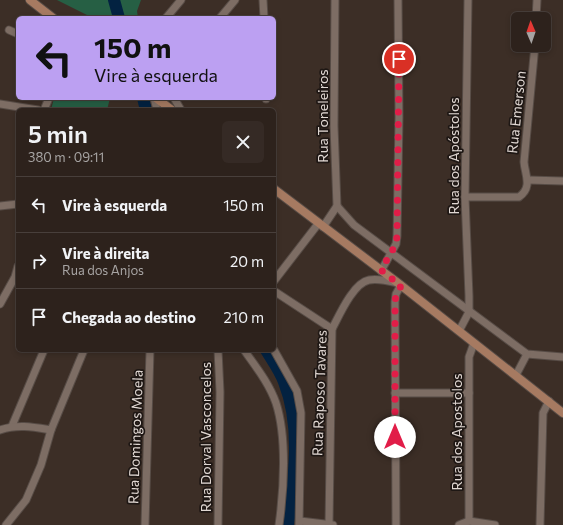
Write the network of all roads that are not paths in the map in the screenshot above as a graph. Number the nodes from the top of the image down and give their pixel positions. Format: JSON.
{"nodes":[{"id":1,"x":30,"y":0,"type":"edge"},
{"id":2,"x":181,"y":0,"type":"edge"},
{"id":3,"x":235,"y":0,"type":"edge"},
{"id":4,"x":263,"y":0,"type":"edge"},
{"id":5,"x":335,"y":0,"type":"edge"},
{"id":6,"x":398,"y":0,"type":"edge"},
{"id":7,"x":468,"y":0,"type":"edge"},
{"id":8,"x":537,"y":0,"type":"edge"},
{"id":9,"x":536,"y":12,"type":"edge"},
{"id":10,"x":50,"y":16,"type":"edge"},
{"id":11,"x":168,"y":16,"type":"edge"},
{"id":12,"x":222,"y":16,"type":"edge"},
{"id":13,"x":264,"y":16,"type":"edge"},
{"id":14,"x":9,"y":30,"type":"dead end"},
{"id":15,"x":16,"y":33,"type":"edge"},
{"id":16,"x":534,"y":52,"type":"edge"},
{"id":17,"x":158,"y":100,"type":"edge"},
{"id":18,"x":0,"y":104,"type":"edge"},
{"id":19,"x":25,"y":108,"type":"edge"},
{"id":20,"x":169,"y":108,"type":"edge"},
{"id":21,"x":528,"y":180,"type":"junction"},
{"id":22,"x":563,"y":181,"type":"edge"},
{"id":23,"x":276,"y":191,"type":"edge"},
{"id":24,"x":465,"y":197,"type":"junction"},
{"id":25,"x":16,"y":204,"type":"edge"},
{"id":26,"x":0,"y":206,"type":"edge"},
{"id":27,"x":337,"y":206,"type":"junction"},
{"id":28,"x":321,"y":226,"type":"junction"},
{"id":29,"x":392,"y":252,"type":"junction"},
{"id":30,"x":381,"y":270,"type":"junction"},
{"id":31,"x":16,"y":274,"type":"edge"},
{"id":32,"x":276,"y":279,"type":"edge"},
{"id":33,"x":399,"y":284,"type":"junction"},
{"id":34,"x":276,"y":292,"type":"edge"},
{"id":35,"x":0,"y":304,"type":"edge"},
{"id":36,"x":468,"y":312,"type":"junction"},
{"id":37,"x":332,"y":329,"type":"junction"},
{"id":38,"x":459,"y":331,"type":"junction"},
{"id":39,"x":474,"y":343,"type":"junction"},
{"id":40,"x":43,"y":352,"type":"edge"},
{"id":41,"x":83,"y":352,"type":"edge"},
{"id":42,"x":150,"y":352,"type":"edge"},
{"id":43,"x":218,"y":352,"type":"edge"},
{"id":44,"x":245,"y":352,"type":"edge"},
{"id":45,"x":275,"y":352,"type":"edge"},
{"id":46,"x":527,"y":354,"type":"junction"},
{"id":47,"x":563,"y":357,"type":"edge"},
{"id":48,"x":516,"y":375,"type":"junction"},
{"id":49,"x":395,"y":393,"type":"junction"},
{"id":50,"x":469,"y":393,"type":"junction"},
{"id":51,"x":549,"y":401,"type":"junction"},
{"id":52,"x":563,"y":413,"type":"edge"},
{"id":53,"x":12,"y":426,"type":"junction"},
{"id":54,"x":0,"y":430,"type":"edge"},
{"id":55,"x":51,"y":430,"type":"junction"},
{"id":56,"x":469,"y":521,"type":"junction"},
{"id":57,"x":299,"y":523,"type":"edge"},
{"id":58,"x":6,"y":525,"type":"edge"},
{"id":59,"x":145,"y":525,"type":"edge"},
{"id":60,"x":218,"y":525,"type":"edge"},
{"id":61,"x":279,"y":525,"type":"edge"},
{"id":62,"x":329,"y":525,"type":"edge"},
{"id":63,"x":333,"y":525,"type":"edge"},
{"id":64,"x":396,"y":525,"type":"edge"},
{"id":65,"x":459,"y":525,"type":"edge"},
{"id":66,"x":495,"y":525,"type":"edge"},
{"id":67,"x":540,"y":525,"type":"edge"}],
"edges":[{"from":1,"to":10,"type":"main road"},
{"from":2,"to":11,"type":"street"},
{"from":3,"to":12,"type":"street"},
{"from":4,"to":13,"type":"street"},
{"from":5,"to":27,"type":"street","name":"Rua Toneleiros"},
{"from":6,"to":29,"type":"street"},
{"from":7,"to":24,"type":"street","name":"Rua dos Apóstolos"},
{"from":8,"to":9,"type":"street"},
{"from":14,"to":15,"type":"street"},
{"from":16,"to":21,"type":"street","name":"Rua Emerson"},
{"from":17,"to":20,"type":"main road"},
{"from":18,"to":19,"type":"street"},
{"from":21,"to":22,"type":"street"},
{"from":21,"to":24,"type":"street"},
{"from":23,"to":28,"type":"main road"},
{"from":24,"to":36,"type":"street","name":"Rua dos Apóstolos"},
{"from":25,"to":26,"type":"street"},
{"from":27,"to":28,"type":"street"},
{"from":27,"to":29,"type":"street"},
{"from":28,"to":30,"type":"main road"},
{"from":28,"to":32,"type":"street"},
{"from":29,"to":30,"type":"street"},
{"from":29,"to":36,"type":"street"},
{"from":30,"to":33,"type":"main road"},
{"from":31,"to":35,"type":"street"},
{"from":33,"to":37,"type":"street","name":"Rua Raposo Tavares"},
{"from":33,"to":38,"type":"main road"},
{"from":33,"to":49,"type":"street"},
{"from":34,"to":37,"type":"street"},
{"from":36,"to":38,"type":"street","name":"Rua dos Apóstolos"},
{"from":36,"to":46,"type":"street"},
{"from":37,"to":62,"type":"street","name":"Rua Raposo Tavares"},
{"from":38,"to":39,"type":"main road"},
{"from":39,"to":48,"type":"main road"},
{"from":39,"to":50,"type":"street","name":"Rua dos Apostolos"},
{"from":40,"to":53,"type":"street"},
{"from":41,"to":55,"type":"street"},
{"from":42,"to":59,"type":"street","name":"Rua Domingos Moela"},
{"from":43,"to":60,"type":"street","name":"Rua Dorval Vasconcelos"},
{"from":44,"to":61,"type":"street"},
{"from":45,"to":57,"type":"street"},
{"from":46,"to":47,"type":"street"},
{"from":46,"to":48,"type":"street"},
{"from":48,"to":51,"type":"main road"},
{"from":49,"to":50,"type":"street"},
{"from":49,"to":64,"type":"street"},
{"from":50,"to":56,"type":"street","name":"Rua dos Apostolos"},
{"from":51,"to":52,"type":"main road"},
{"from":51,"to":67,"type":"street"},
{"from":53,"to":54,"type":"street"},
{"from":53,"to":55,"type":"street"},
{"from":55,"to":58,"type":"street"},
{"from":56,"to":65,"type":"street"},
{"from":56,"to":66,"type":"street"},
{"from":57,"to":62,"type":"street"},
{"from":62,"to":63,"type":"street"}]}
